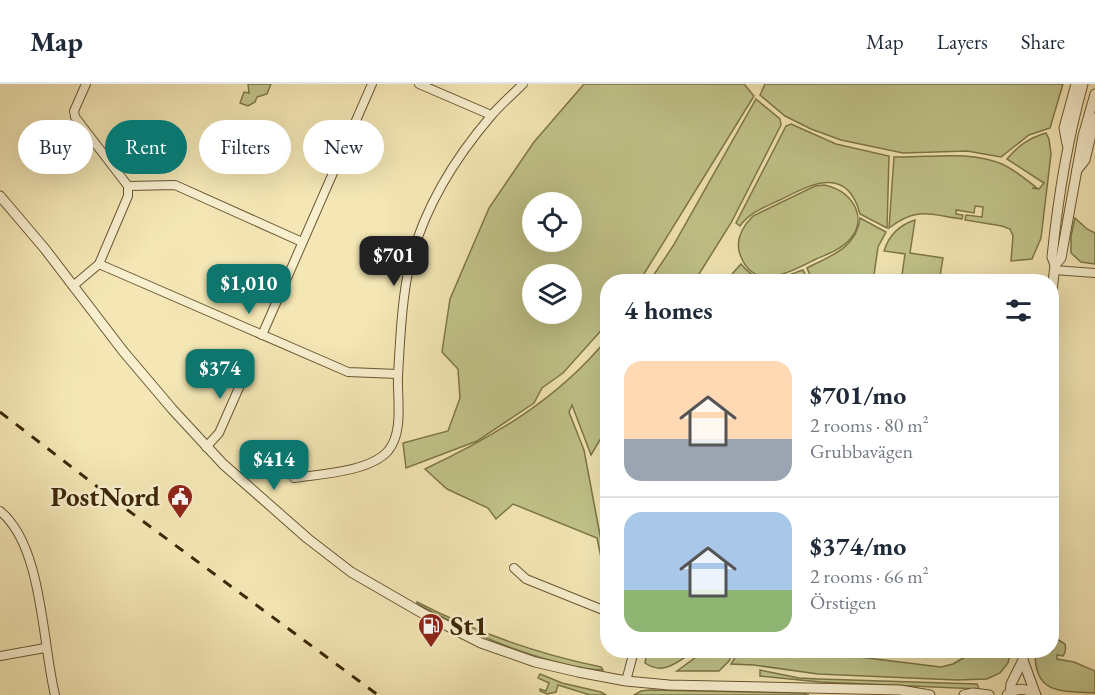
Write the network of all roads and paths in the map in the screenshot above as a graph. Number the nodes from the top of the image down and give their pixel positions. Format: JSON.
{"nodes":[{"id":1,"x":86,"y":84,"type":"edge"},
{"id":2,"x":372,"y":84,"type":"edge"},
{"id":3,"x":419,"y":84,"type":"edge"},
{"id":4,"x":523,"y":84,"type":"edge"},
{"id":5,"x":1076,"y":84,"type":"edge"},
{"id":6,"x":1083,"y":84,"type":"edge"},
{"id":7,"x":1095,"y":94,"type":"edge"},
{"id":8,"x":491,"y":115,"type":"junction"},
{"id":9,"x":1095,"y":118,"type":"edge"},
{"id":10,"x":1068,"y":149,"type":"junction"},
{"id":11,"x":1076,"y":172,"type":"junction"},
{"id":12,"x":128,"y":186,"type":"junction"},
{"id":13,"x":0,"y":196,"type":"edge"},
{"id":14,"x":302,"y":242,"type":"junction"},
{"id":15,"x":99,"y":264,"type":"junction"},
{"id":16,"x":1054,"y":267,"type":"junction"},
{"id":17,"x":1095,"y":273,"type":"edge"},
{"id":18,"x":1053,"y":274,"type":"edge"},
{"id":19,"x":73,"y":286,"type":"junction"},
{"id":20,"x":262,"y":335,"type":"junction"},
{"id":21,"x":249,"y":365,"type":"dead end"},
{"id":22,"x":398,"y":374,"type":"junction"},
{"id":23,"x":206,"y":447,"type":"junction"},
{"id":24,"x":294,"y":477,"type":"dead end"},
{"id":25,"x":0,"y":511,"type":"edge"},
{"id":26,"x":514,"y":568,"type":"dead end"},
{"id":27,"x":600,"y":609,"type":"edge"},
{"id":28,"x":45,"y":648,"type":"junction"},
{"id":29,"x":0,"y":656,"type":"edge"},
{"id":30,"x":632,"y":658,"type":"edge"},
{"id":31,"x":1023,"y":658,"type":"edge"},
{"id":32,"x":1025,"y":658,"type":"edge"},
{"id":33,"x":626,"y":681,"type":"junction"},
{"id":34,"x":1009,"y":694,"type":"edge"},
{"id":35,"x":1035,"y":694,"type":"edge"},
{"id":36,"x":55,"y":695,"type":"edge"},
{"id":37,"x":930,"y":695,"type":"edge"},
{"id":38,"x":964,"y":695,"type":"edge"},
{"id":39,"x":989,"y":695,"type":"edge"}],
"edges":[{"from":1,"to":12,"type":"street"},
{"from":2,"to":14,"type":"street"},
{"from":3,"to":8,"type":"street"},
{"from":4,"to":8,"type":"street"},
{"from":5,"to":10,"type":"street"},
{"from":6,"to":10,"type":"street"},
{"from":7,"to":11,"type":"street"},
{"from":8,"to":22,"type":"street"},
{"from":9,"to":11,"type":"street"},
{"from":10,"to":16,"type":"street"},
{"from":11,"to":16,"type":"street"},
{"from":12,"to":14,"type":"street"},
{"from":12,"to":15,"type":"street"},
{"from":13,"to":19,"type":"street"},
{"from":14,"to":20,"type":"street"},
{"from":15,"to":19,"type":"street"},
{"from":15,"to":20,"type":"street"},
{"from":16,"to":17,"type":"street"},
{"from":16,"to":18,"type":"street"},
{"from":19,"to":23,"type":"street"},
{"from":20,"to":22,"type":"street"},
{"from":21,"to":23,"type":"street"},
{"from":22,"to":24,"type":"street"},
{"from":23,"to":33,"type":"street"},
{"from":25,"to":28,"type":"street"},
{"from":26,"to":27,"type":"street"},
{"from":28,"to":29,"type":"street"},
{"from":28,"to":36,"type":"street"},
{"from":30,"to":33,"type":"street"},
{"from":31,"to":34,"type":"street"},
{"from":32,"to":35,"type":"street"},
{"from":33,"to":37,"type":"street"},
{"from":34,"to":35,"type":"street"},
{"from":38,"to":39,"type":"street"}]}
